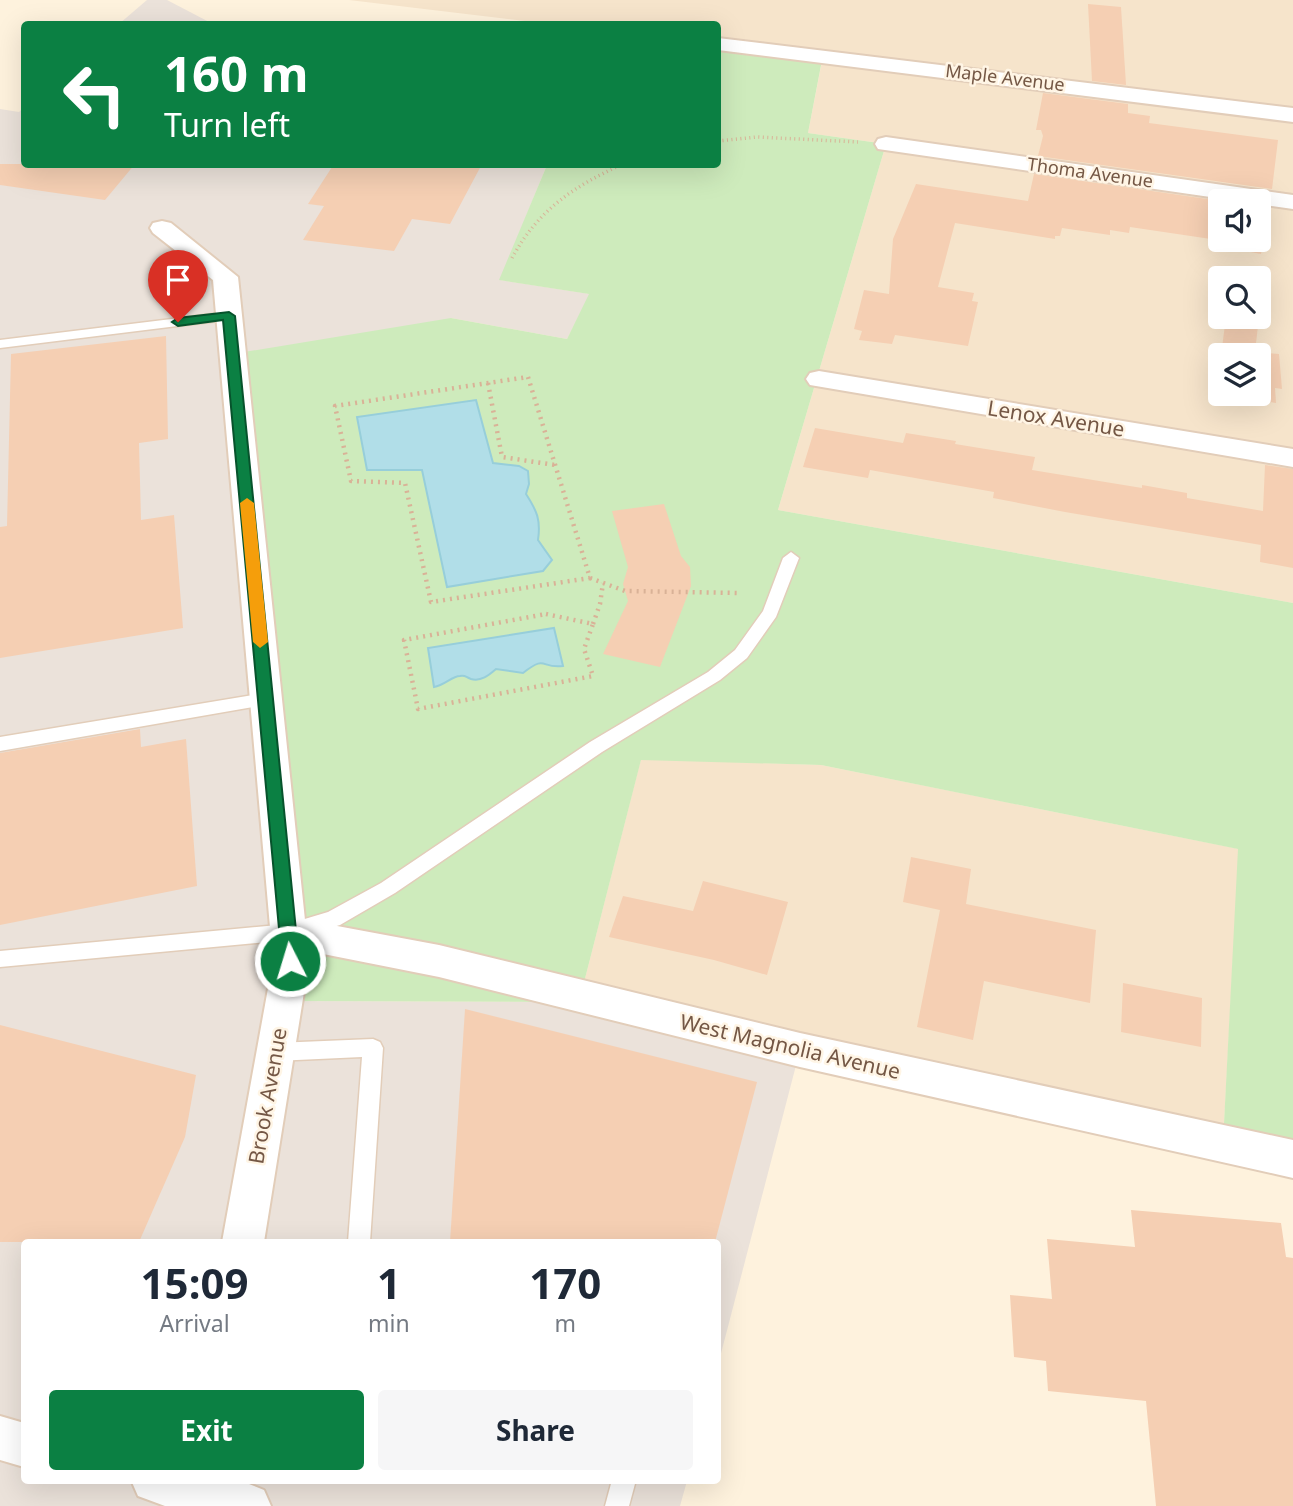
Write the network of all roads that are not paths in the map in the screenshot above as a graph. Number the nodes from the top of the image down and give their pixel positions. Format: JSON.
{"nodes":[{"id":1,"x":721,"y":44,"type":"edge"},
{"id":2,"x":1293,"y":115,"type":"edge"},
{"id":3,"x":886,"y":144,"type":"road end"},
{"id":4,"x":1293,"y":202,"type":"edge"},
{"id":5,"x":162,"y":228,"type":"dead end"},
{"id":6,"x":229,"y":316,"type":"junction"},
{"id":7,"x":0,"y":344,"type":"edge"},
{"id":8,"x":819,"y":379,"type":"dead end"},
{"id":9,"x":1293,"y":458,"type":"edge"},
{"id":10,"x":791,"y":558,"type":"dead end"},
{"id":11,"x":265,"y":699,"type":"junction"},
{"id":12,"x":0,"y":744,"type":"edge"},
{"id":13,"x":288,"y":932,"type":"junction"},
{"id":14,"x":0,"y":959,"type":"edge"},
{"id":15,"x":275,"y":1052,"type":"junction"},
{"id":16,"x":1293,"y":1158,"type":"edge"},
{"id":17,"x":244,"y":1239,"type":"edge"},
{"id":18,"x":359,"y":1239,"type":"edge"},
{"id":19,"x":0,"y":1438,"type":"edge"},
{"id":20,"x":21,"y":1445,"type":"edge"},
{"id":21,"x":623,"y":1484,"type":"edge"},
{"id":22,"x":203,"y":1486,"type":"edge"},
{"id":23,"x":248,"y":1506,"type":"edge"},
{"id":24,"x":617,"y":1506,"type":"edge"}],
"edges":[{"from":1,"to":2,"type":"street","name":"Maple Avenue"},
{"from":3,"to":4,"type":"street","name":"Thoma Avenue"},
{"from":5,"to":6,"type":"street","name":"Brook Avenue"},
{"from":6,"to":7,"type":"lane"},
{"from":6,"to":11,"type":"street","name":"Brook Avenue"},
{"from":8,"to":9,"type":"street","name":"Lenox Avenue"},
{"from":10,"to":13,"type":"lane"},
{"from":11,"to":12,"type":"lane"},
{"from":11,"to":13,"type":"street","name":"Brook Avenue"},
{"from":13,"to":14,"type":"lane"},
{"from":13,"to":15,"type":"street","name":"Brook Avenue"},
{"from":13,"to":16,"type":"street","name":"West Magnolia Avenue"},
{"from":15,"to":17,"type":"street","name":"Brook Avenue"},
{"from":15,"to":18,"type":"lane"},
{"from":19,"to":20,"type":"street"},
{"from":21,"to":24,"type":"lane"},
{"from":22,"to":23,"type":"street"}]}
